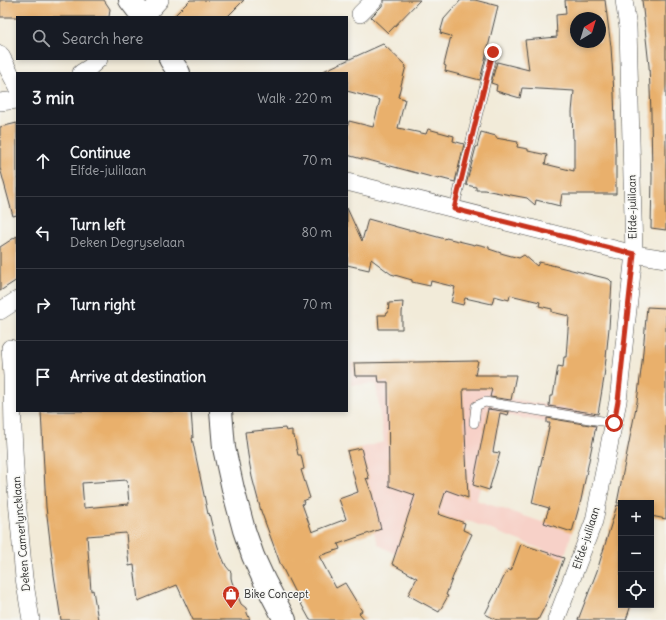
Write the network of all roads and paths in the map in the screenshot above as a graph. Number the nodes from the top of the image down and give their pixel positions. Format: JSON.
{"nodes":[{"id":1,"x":130,"y":0,"type":"edge"},
{"id":2,"x":160,"y":0,"type":"edge"},
{"id":3,"x":374,"y":0,"type":"edge"},
{"id":4,"x":624,"y":0,"type":"edge"},
{"id":5,"x":360,"y":14,"type":"dead end"},
{"id":6,"x":143,"y":16,"type":"edge"},
{"id":7,"x":145,"y":16,"type":"edge"},
{"id":8,"x":493,"y":52,"type":"dead end"},
{"id":9,"x":0,"y":54,"type":"edge"},
{"id":10,"x":98,"y":60,"type":"edge"},
{"id":11,"x":171,"y":60,"type":"edge"},
{"id":12,"x":83,"y":72,"type":"edge"},
{"id":13,"x":179,"y":72,"type":"edge"},
{"id":14,"x":16,"y":84,"type":"edge"},
{"id":15,"x":16,"y":100,"type":"edge"},
{"id":16,"x":0,"y":102,"type":"edge"},
{"id":17,"x":348,"y":182,"type":"edge"},
{"id":18,"x":454,"y":209,"type":"junction"},
{"id":19,"x":634,"y":254,"type":"junction"},
{"id":20,"x":666,"y":259,"type":"edge"},
{"id":21,"x":16,"y":301,"type":"edge"},
{"id":22,"x":0,"y":311,"type":"edge"},
{"id":23,"x":10,"y":348,"type":"dead end"},
{"id":24,"x":6,"y":376,"type":"edge"},
{"id":25,"x":221,"y":412,"type":"edge"},
{"id":26,"x":474,"y":423,"type":"dead end"},
{"id":27,"x":614,"y":423,"type":"junction"},
{"id":28,"x":31,"y":620,"type":"edge"},
{"id":29,"x":285,"y":620,"type":"edge"},
{"id":30,"x":556,"y":620,"type":"edge"}],
"edges":[{"from":1,"to":6,"type":"main road"},
{"from":2,"to":7,"type":"street"},
{"from":3,"to":5,"type":"street"},
{"from":4,"to":19,"type":"street","name":"Elfde-julilaan"},
{"from":8,"to":18,"type":"lane"},
{"from":9,"to":14,"type":"street"},
{"from":10,"to":12,"type":"street"},
{"from":11,"to":13,"type":"main road"},
{"from":15,"to":16,"type":"street"},
{"from":17,"to":18,"type":"street"},
{"from":18,"to":19,"type":"street"},
{"from":19,"to":20,"type":"street"},
{"from":19,"to":27,"type":"street","name":"Elfde-julilaan"},
{"from":21,"to":22,"type":"street"},
{"from":23,"to":24,"type":"street","name":"Deken Camerlyncklaan"},
{"from":24,"to":28,"type":"street","name":"Deken Camerlyncklaan"},
{"from":25,"to":29,"type":"main road"},
{"from":26,"to":27,"type":"lane"},
{"from":27,"to":30,"type":"street","name":"Elfde-julilaan"}]}
